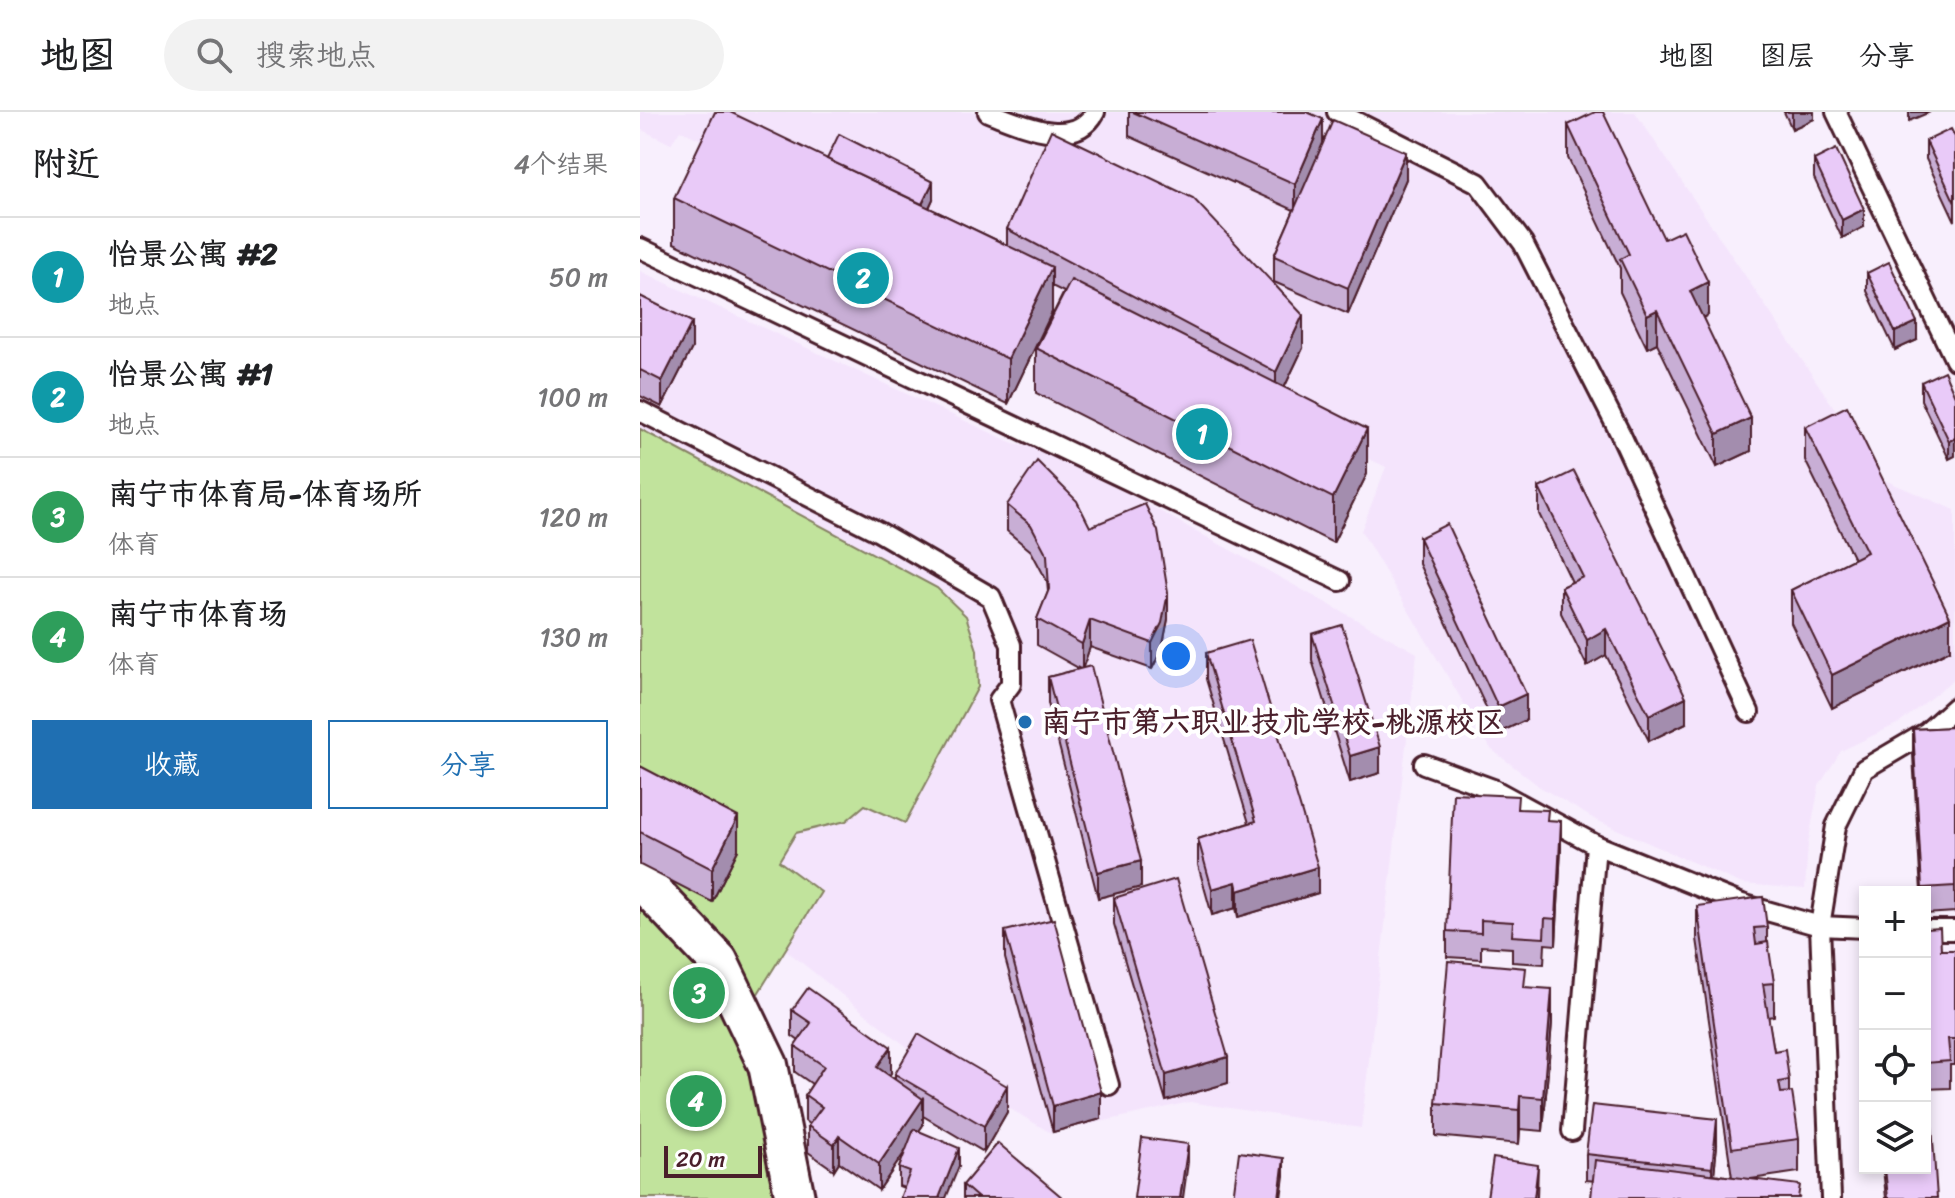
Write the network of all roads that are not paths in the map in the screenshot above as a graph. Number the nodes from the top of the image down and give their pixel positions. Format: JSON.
{"nodes":[{"id":1,"x":988,"y":112,"type":"edge"},
{"id":2,"x":1095,"y":112,"type":"edge"},
{"id":3,"x":1337,"y":112,"type":"edge"},
{"id":4,"x":1836,"y":112,"type":"edge"},
{"id":5,"x":640,"y":248,"type":"edge"},
{"id":6,"x":1955,"y":360,"type":"edge"},
{"id":7,"x":640,"y":411,"type":"edge"},
{"id":8,"x":1340,"y":581,"type":"dead end"},
{"id":9,"x":1955,"y":707,"type":"edge"},
{"id":10,"x":1749,"y":712,"type":"dead end"},
{"id":11,"x":1424,"y":764,"type":"dead end"},
{"id":12,"x":1596,"y":845,"type":"junction"},
{"id":13,"x":640,"y":879,"type":"edge"},
{"id":14,"x":1820,"y":926,"type":"junction"},
{"id":15,"x":1859,"y":928,"type":"edge"},
{"id":16,"x":1931,"y":930,"type":"edge"},
{"id":17,"x":1955,"y":930,"type":"edge"},
{"id":18,"x":1109,"y":1085,"type":"dead end"},
{"id":19,"x":1572,"y":1131,"type":"dead end"},
{"id":20,"x":795,"y":1198,"type":"edge"},
{"id":21,"x":1831,"y":1198,"type":"edge"}],
"edges":[{"from":1,"to":2,"type":"lane"},
{"from":3,"to":10,"type":"lane"},
{"from":4,"to":6,"type":"lane"},
{"from":5,"to":8,"type":"lane"},
{"from":7,"to":18,"type":"lane"},
{"from":9,"to":14,"type":"lane"},
{"from":11,"to":12,"type":"lane"},
{"from":12,"to":14,"type":"lane"},
{"from":12,"to":19,"type":"lane"},
{"from":13,"to":20,"type":"street"},
{"from":14,"to":15,"type":"lane"},
{"from":14,"to":21,"type":"lane"},
{"from":16,"to":17,"type":"lane"}]}
